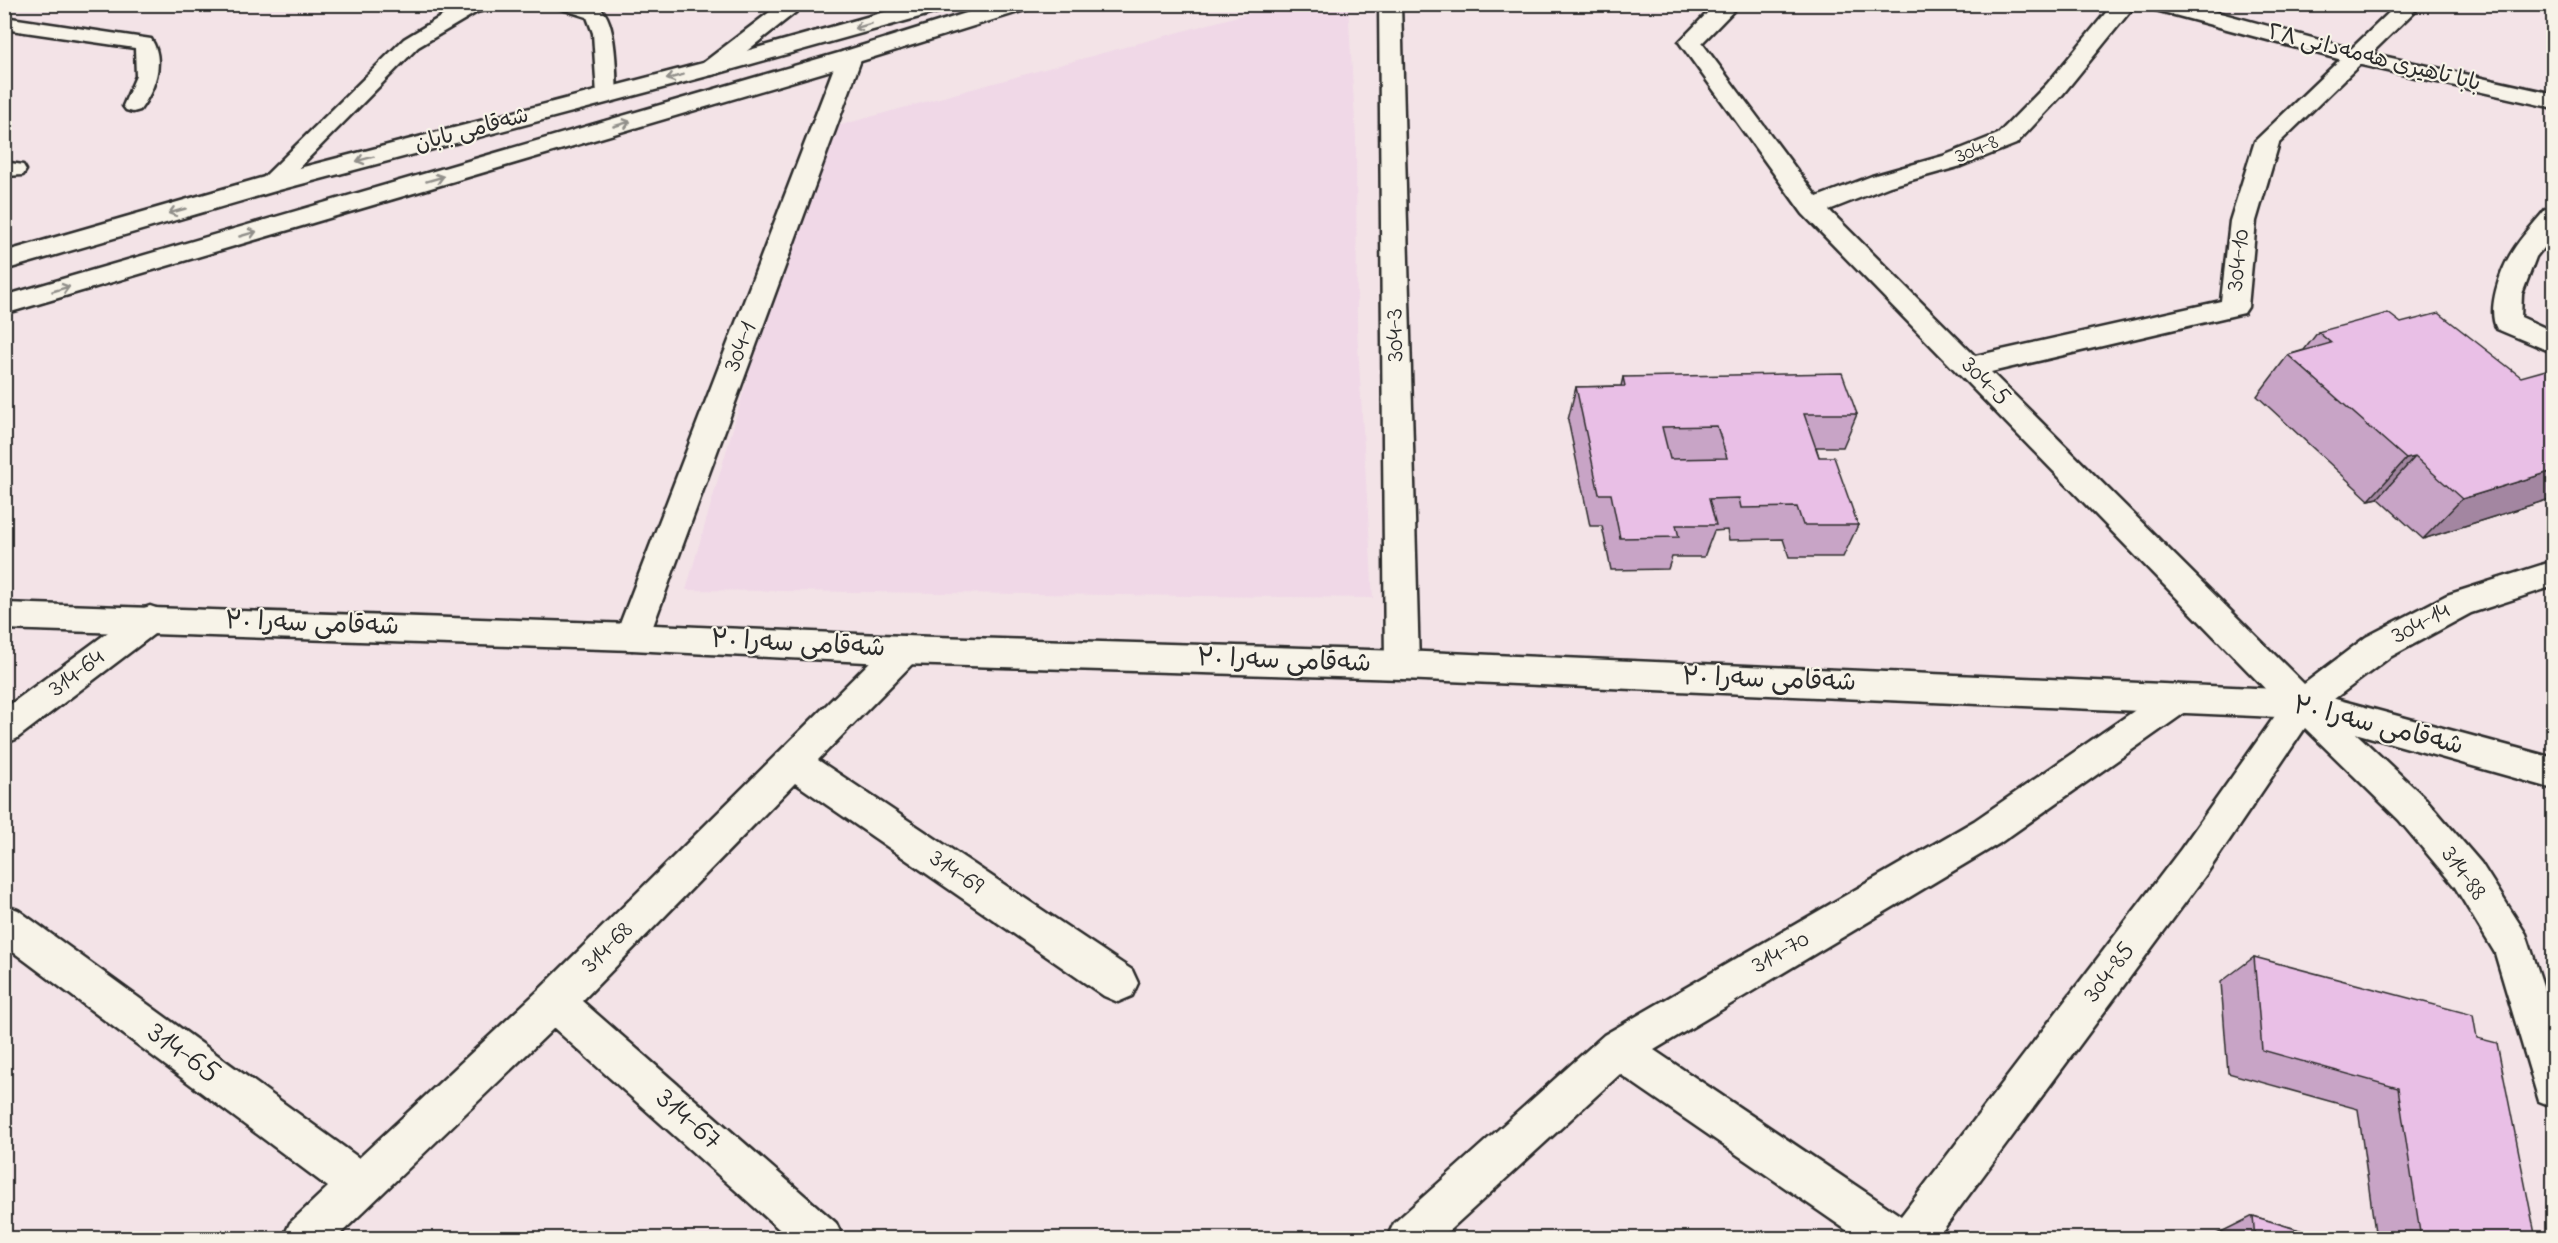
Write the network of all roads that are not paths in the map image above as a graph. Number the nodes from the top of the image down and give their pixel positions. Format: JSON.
{"nodes":[{"id":1,"x":485,"y":4,"type":"edge"},
{"id":2,"x":566,"y":4,"type":"edge"},
{"id":3,"x":795,"y":4,"type":"edge"},
{"id":4,"x":940,"y":4,"type":"edge"},
{"id":5,"x":1020,"y":4,"type":"edge"},
{"id":6,"x":1390,"y":4,"type":"edge"},
{"id":7,"x":1729,"y":4,"type":"edge"},
{"id":8,"x":2125,"y":4,"type":"edge"},
{"id":9,"x":2160,"y":4,"type":"edge"},
{"id":10,"x":2411,"y":4,"type":"edge"},
{"id":11,"x":4,"y":23,"type":"edge"},
{"id":12,"x":850,"y":57,"type":"junction"},
{"id":13,"x":2357,"y":57,"type":"junction"},
{"id":14,"x":711,"y":68,"type":"junction"},
{"id":15,"x":607,"y":95,"type":"junction"},
{"id":16,"x":2553,"y":101,"type":"edge"},
{"id":17,"x":133,"y":106,"type":"dead end"},
{"id":18,"x":270,"y":184,"type":"junction"},
{"id":19,"x":1812,"y":208,"type":"junction"},
{"id":20,"x":2553,"y":216,"type":"edge"},
{"id":21,"x":4,"y":261,"type":"edge"},
{"id":22,"x":4,"y":305,"type":"edge"},
{"id":23,"x":2553,"y":344,"type":"edge"},
{"id":24,"x":1970,"y":367,"type":"junction"},
{"id":25,"x":2553,"y":573,"type":"edge"},
{"id":26,"x":4,"y":616,"type":"edge"},
{"id":27,"x":150,"y":619,"type":"junction"},
{"id":28,"x":632,"y":637,"type":"junction"},
{"id":29,"x":904,"y":651,"type":"junction"},
{"id":30,"x":1402,"y":665,"type":"junction"},
{"id":31,"x":2178,"y":699,"type":"junction"},
{"id":32,"x":2302,"y":704,"type":"junction"},
{"id":33,"x":4,"y":729,"type":"edge"},
{"id":34,"x":794,"y":763,"type":"junction"},
{"id":35,"x":2553,"y":774,"type":"edge"},
{"id":36,"x":4,"y":922,"type":"edge"},
{"id":37,"x":1118,"y":982,"type":"dead end"},
{"id":38,"x":554,"y":1002,"type":"junction"},
{"id":39,"x":1618,"y":1049,"type":"junction"},
{"id":40,"x":2553,"y":1087,"type":"edge"},
{"id":41,"x":361,"y":1185,"type":"junction"},
{"id":42,"x":305,"y":1239,"type":"edge"},
{"id":43,"x":821,"y":1239,"type":"edge"},
{"id":44,"x":1409,"y":1239,"type":"edge"},
{"id":45,"x":1895,"y":1239,"type":"edge"},
{"id":46,"x":1911,"y":1239,"type":"edge"}],
"edges":[{"from":1,"to":18,"type":"lane"},
{"from":2,"to":15,"type":"lane"},
{"from":3,"to":14,"type":"street"},
{"from":4,"to":14,"type":"street","name":"شەقامی بابان","one_way":true},
{"from":5,"to":12,"type":"street"},
{"from":6,"to":30,"type":"street","name":"304-3"},
{"from":7,"to":19,"type":"street","name":"304-5"},
{"from":8,"to":19,"type":"street","name":"304-8"},
{"from":9,"to":13,"type":"street","name":"بابا تاهیری هەمەدانی ٢٨"},
{"from":10,"to":13,"type":"street"},
{"from":11,"to":17,"type":"lane"},
{"from":22,"to":12,"type":"street","one_way":true},
{"from":12,"to":28,"type":"street","name":"304-1"},
{"from":13,"to":16,"type":"street","name":"بابا تاهیری هەمەدانی ٢٨"},
{"from":13,"to":24,"type":"street","name":"304-10"},
{"from":14,"to":15,"type":"street","name":"شەقامی بابان","one_way":true},
{"from":15,"to":18,"type":"street","name":"شەقامی بابان","one_way":true},
{"from":18,"to":21,"type":"street","name":"شەقامی بابان","one_way":true},
{"from":19,"to":24,"type":"street","name":"304-5"},
{"from":20,"to":23,"type":"street"},
{"from":24,"to":32,"type":"street","name":"304-5"},
{"from":25,"to":32,"type":"street","name":"304-14"},
{"from":26,"to":27,"type":"street","name":"شەقامی سەرا ٣٠"},
{"from":27,"to":28,"type":"street","name":"شەقامی سەرا ٣٠"},
{"from":27,"to":33,"type":"street","name":"314-64"},
{"from":28,"to":29,"type":"street","name":"شەقامی سەرا ٣٠"},
{"from":29,"to":30,"type":"street","name":"شەقامی سەرا ٣٠"},
{"from":29,"to":34,"type":"street","name":"314-68"},
{"from":30,"to":31,"type":"street","name":"شەقامی سەرا ٣٠"},
{"from":31,"to":32,"type":"street","name":"شەقامی سەرا ٣٠"},
{"from":31,"to":39,"type":"street","name":"314-70"},
{"from":32,"to":35,"type":"street","name":"شەقامی سەرا ٣٠"},
{"from":32,"to":40,"type":"street","name":"314-88"},
{"from":32,"to":46,"type":"street","name":"304-85"},
{"from":34,"to":37,"type":"street","name":"314-69"},
{"from":34,"to":38,"type":"street","name":"314-68"},
{"from":36,"to":41,"type":"street","name":"314-65"},
{"from":38,"to":41,"type":"street","name":"314-68"},
{"from":38,"to":43,"type":"street","name":"314-67"},
{"from":39,"to":44,"type":"street","name":"314-70"},
{"from":39,"to":45,"type":"street"},
{"from":41,"to":42,"type":"street","name":"314-68"}]}
